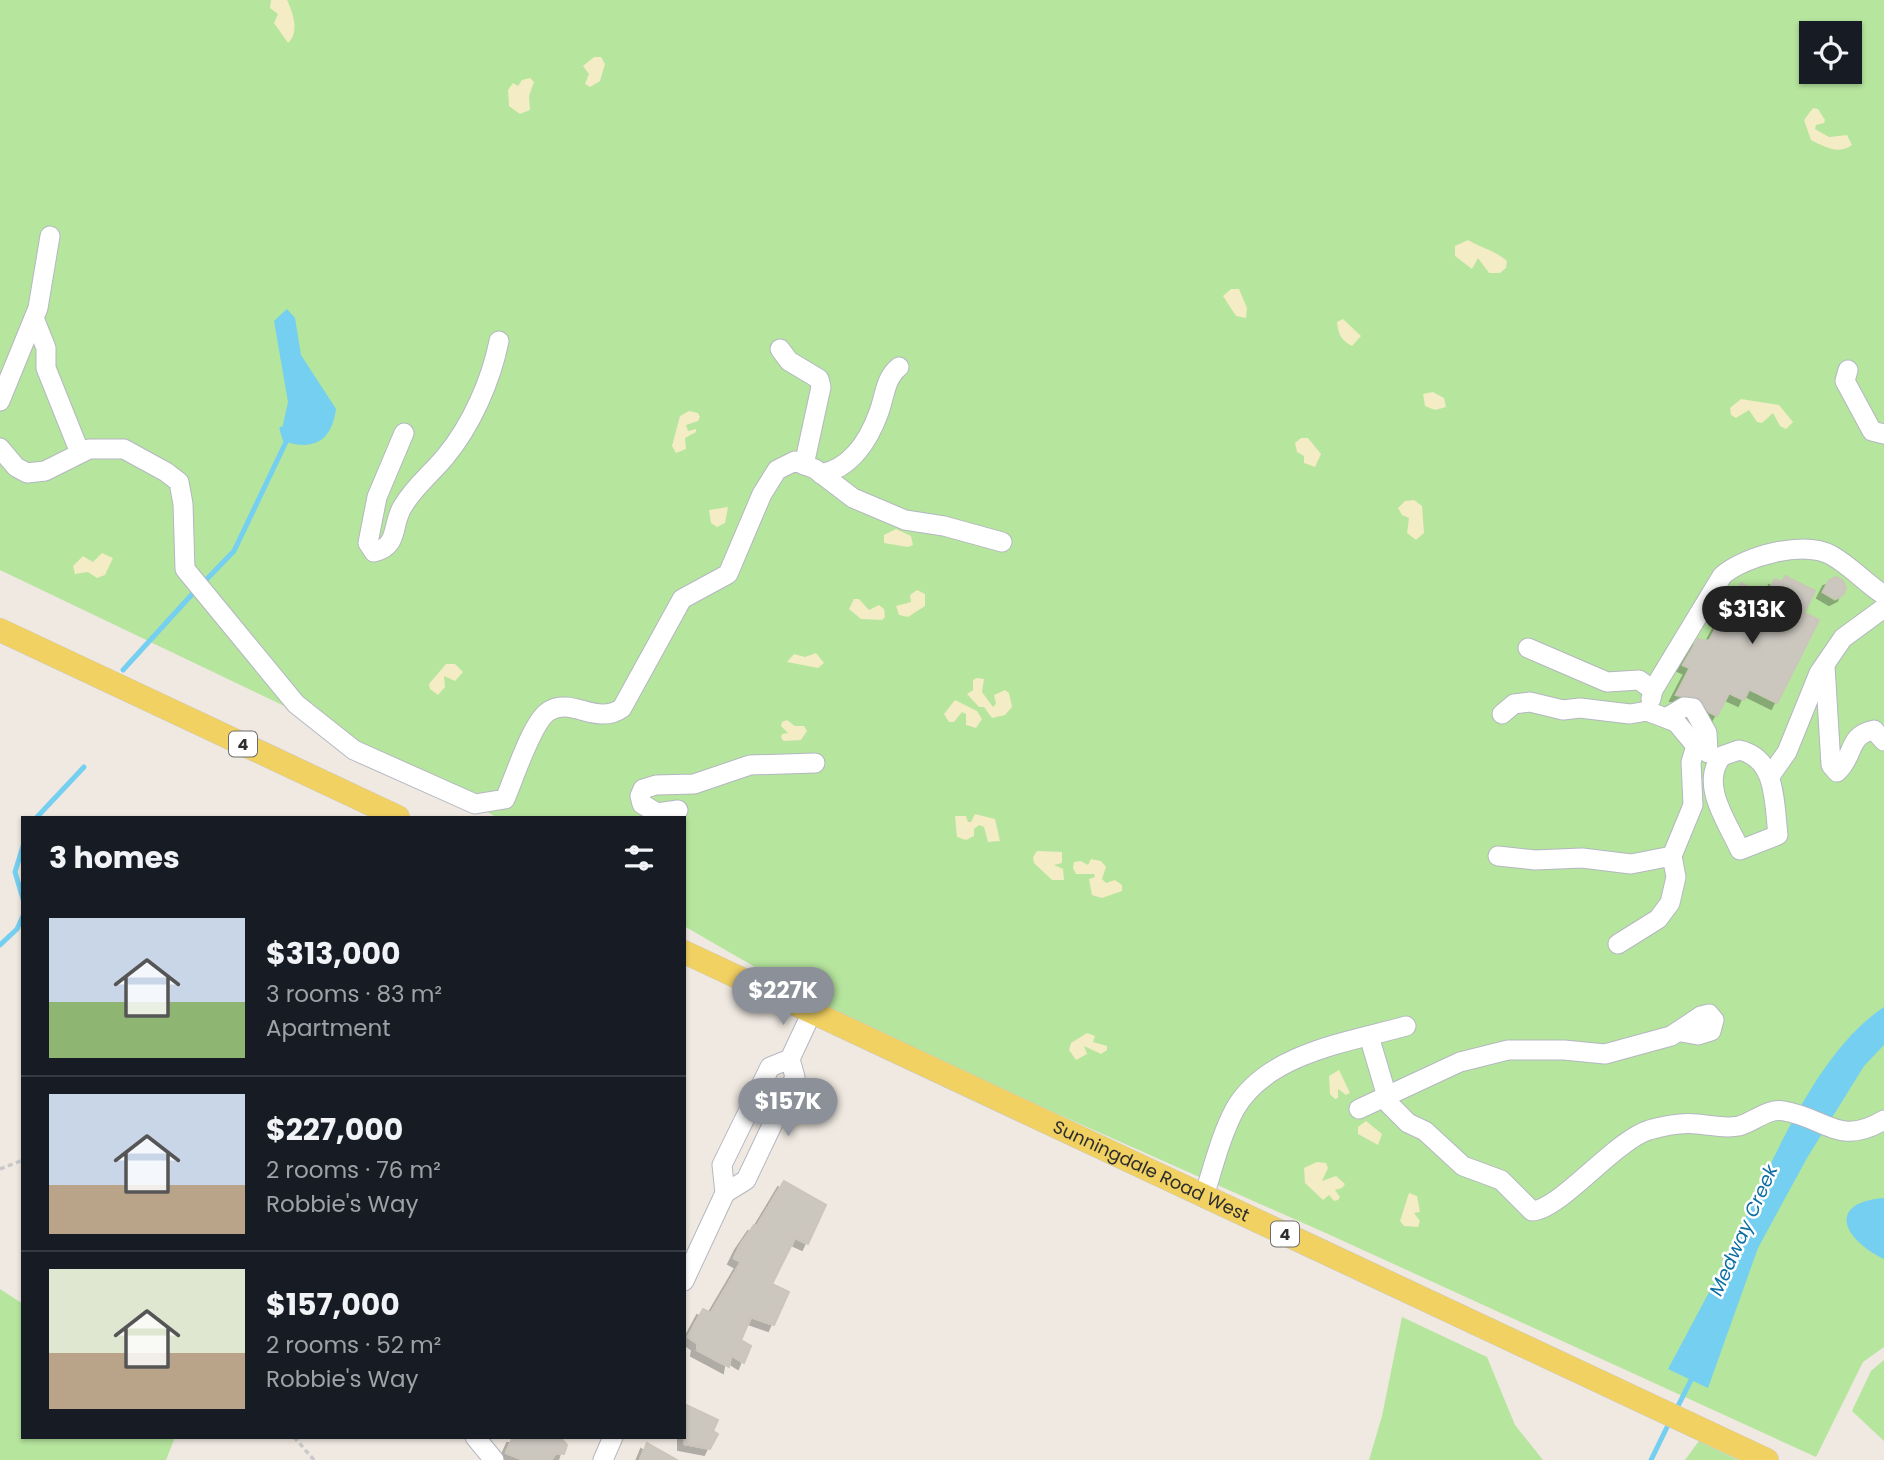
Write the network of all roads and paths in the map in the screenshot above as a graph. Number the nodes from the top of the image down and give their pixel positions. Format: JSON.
{"nodes":[{"id":1,"x":50,"y":236,"type":"dead end"},
{"id":2,"x":34,"y":318,"type":"junction"},
{"id":3,"x":499,"y":341,"type":"dead end"},
{"id":4,"x":780,"y":349,"type":"dead end"},
{"id":5,"x":899,"y":367,"type":"dead end"},
{"id":6,"x":1848,"y":370,"type":"dead end"},
{"id":7,"x":0,"y":401,"type":"edge"},
{"id":8,"x":404,"y":433,"type":"dead end"},
{"id":9,"x":1884,"y":434,"type":"edge"},
{"id":10,"x":80,"y":453,"type":"junction"},
{"id":11,"x":2,"y":455,"type":"edge"},
{"id":12,"x":813,"y":470,"type":"junction"},
{"id":13,"x":1003,"y":542,"type":"dead end"},
{"id":14,"x":1884,"y":595,"type":"edge"},
{"id":15,"x":1884,"y":608,"type":"edge"},
{"id":16,"x":0,"y":630,"type":"edge"},
{"id":17,"x":1528,"y":649,"type":"dead end"},
{"id":18,"x":1825,"y":665,"type":"junction"},
{"id":19,"x":1653,"y":690,"type":"junction"},
{"id":20,"x":1647,"y":711,"type":"junction"},
{"id":21,"x":1502,"y":714,"type":"dead end"},
{"id":22,"x":1884,"y":741,"type":"edge"},
{"id":23,"x":1706,"y":755,"type":"junction"},
{"id":24,"x":815,"y":763,"type":"dead end"},
{"id":25,"x":1770,"y":776,"type":"junction"},
{"id":26,"x":678,"y":810,"type":"dead end"},
{"id":27,"x":396,"y":816,"type":"edge"},
{"id":28,"x":1498,"y":856,"type":"dead end"},
{"id":29,"x":1672,"y":856,"type":"junction"},
{"id":30,"x":1618,"y":944,"type":"dead end"},
{"id":31,"x":686,"y":953,"type":"edge"},
{"id":32,"x":813,"y":1012,"type":"junction"},
{"id":33,"x":1406,"y":1026,"type":"dead end"},
{"id":34,"x":1681,"y":1032,"type":"dead end"},
{"id":35,"x":1369,"y":1036,"type":"junction"},
{"id":36,"x":790,"y":1059,"type":"junction"},
{"id":37,"x":1359,"y":1109,"type":"dead end"},
{"id":38,"x":1884,"y":1120,"type":"edge"},
{"id":39,"x":21,"y":1161,"type":"edge"},
{"id":40,"x":0,"y":1169,"type":"edge"},
{"id":41,"x":724,"y":1193,"type":"junction"},
{"id":42,"x":1204,"y":1196,"type":"junction"},
{"id":43,"x":686,"y":1277,"type":"edge"},
{"id":44,"x":296,"y":1439,"type":"edge"},
{"id":45,"x":477,"y":1439,"type":"edge"},
{"id":46,"x":612,"y":1439,"type":"edge"},
{"id":47,"x":314,"y":1460,"type":"edge"},
{"id":48,"x":494,"y":1460,"type":"edge"},
{"id":49,"x":603,"y":1460,"type":"edge"},
{"id":50,"x":1767,"y":1460,"type":"edge"}],
"edges":[{"from":1,"to":2,"type":"street"},
{"from":2,"to":7,"type":"street"},
{"from":2,"to":10,"type":"street"},
{"from":3,"to":8,"type":"street"},
{"from":4,"to":12,"type":"street"},
{"from":5,"to":12,"type":"street"},
{"from":6,"to":9,"type":"street"},
{"from":10,"to":11,"type":"street"},
{"from":10,"to":12,"type":"street"},
{"from":12,"to":13,"type":"street"},
{"from":14,"to":19,"type":"street"},
{"from":15,"to":18,"type":"street"},
{"from":16,"to":27,"type":"main road","number":"4"},
{"from":17,"to":19,"type":"street"},
{"from":18,"to":22,"type":"street"},
{"from":18,"to":25,"type":"street"},
{"from":19,"to":20,"type":"street"},
{"from":20,"to":21,"type":"street"},
{"from":20,"to":23,"type":"street"},
{"from":23,"to":25,"type":"street"},
{"from":23,"to":25,"type":"street"},
{"from":23,"to":29,"type":"street"},
{"from":24,"to":26,"type":"street"},
{"from":28,"to":29,"type":"street"},
{"from":29,"to":30,"type":"street"},
{"from":31,"to":32,"type":"main road","name":"Sunningdale Road West","number":"4"},
{"from":32,"to":36,"type":"street"},
{"from":32,"to":42,"type":"main road","name":"Sunningdale Road West","number":"4"},
{"from":33,"to":35,"type":"street"},
{"from":34,"to":37,"type":"street"},
{"from":35,"to":38,"type":"street"},
{"from":35,"to":42,"type":"street"},
{"from":36,"to":41,"type":"street"},
{"from":36,"to":41,"type":"street"},
{"from":39,"to":40,"type":"path"},
{"from":41,"to":43,"type":"street"},
{"from":42,"to":50,"type":"main road","name":"Sunningdale Road West","number":"4"},
{"from":44,"to":47,"type":"path"},
{"from":45,"to":48,"type":"street"},
{"from":46,"to":49,"type":"street"}]}
